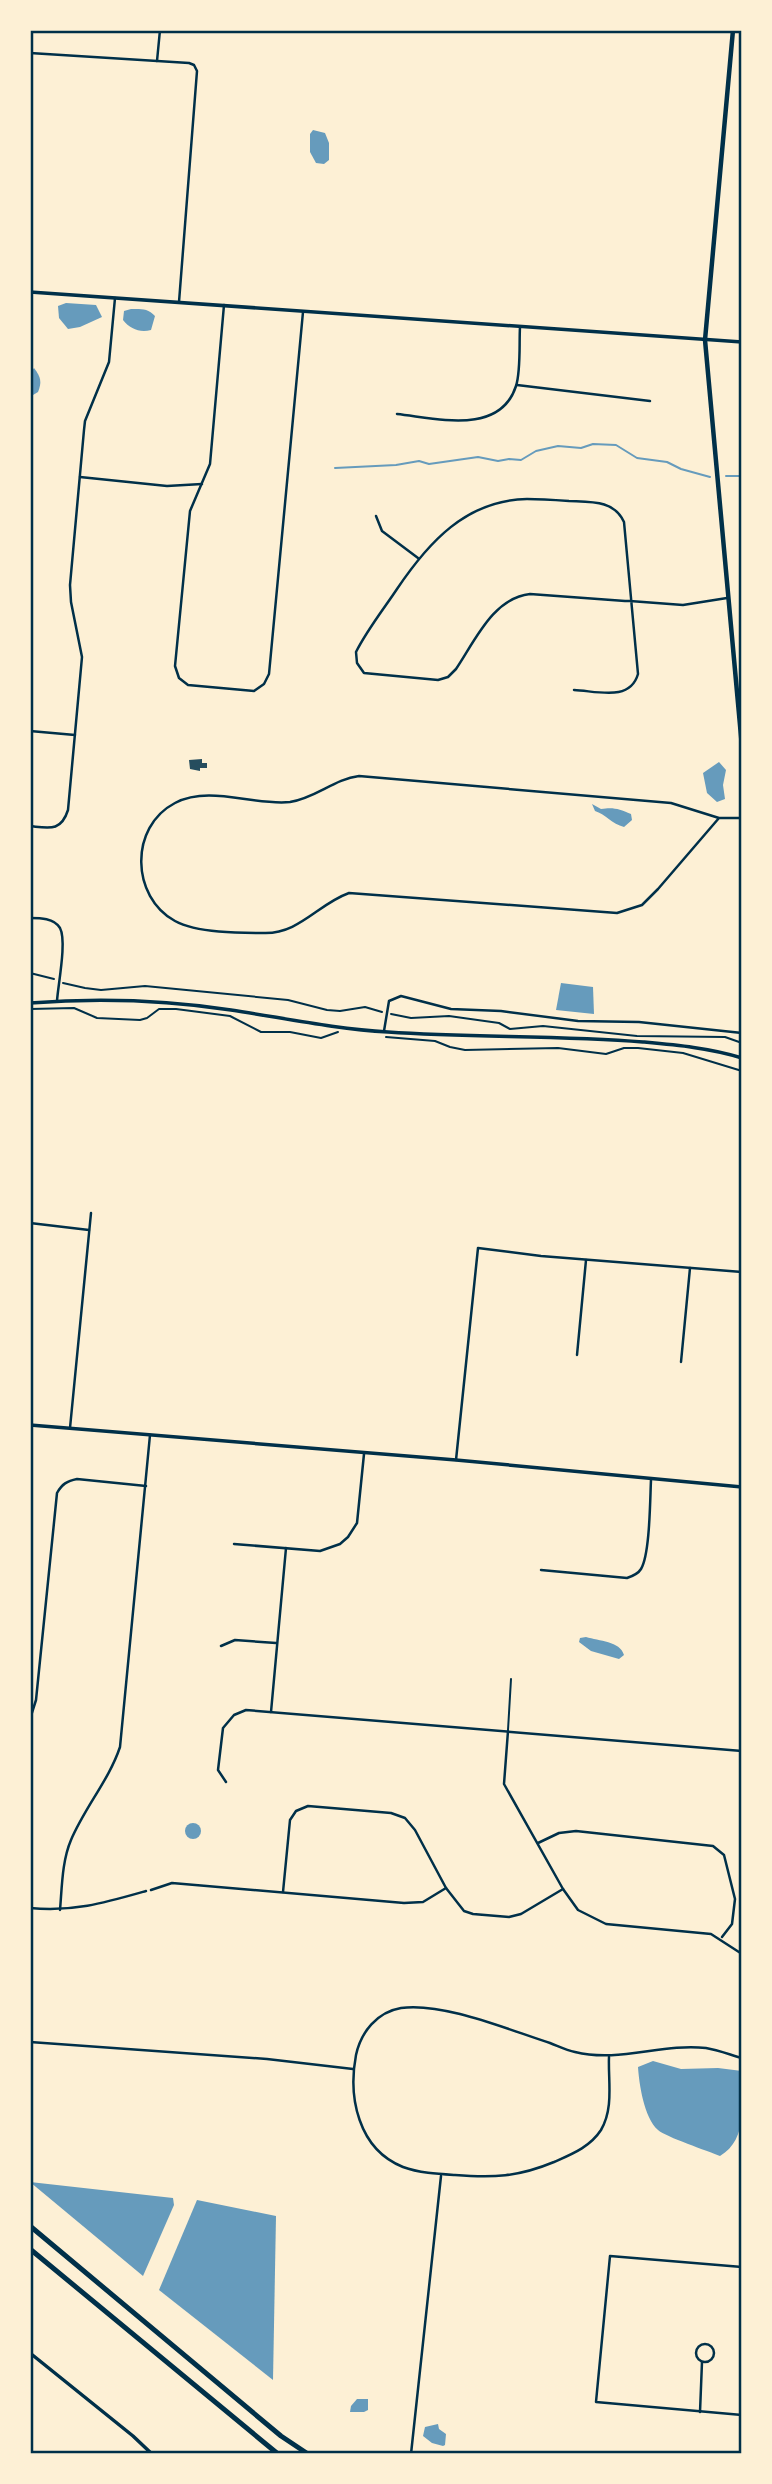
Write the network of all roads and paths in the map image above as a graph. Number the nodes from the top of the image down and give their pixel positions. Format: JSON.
{"nodes":[{"id":1,"x":160,"y":30,"type":"edge"},
{"id":2,"x":733,"y":30,"type":"edge"},
{"id":3,"x":30,"y":53,"type":"edge"},
{"id":4,"x":157,"y":61,"type":"junction"},
{"id":5,"x":30,"y":292,"type":"edge"},
{"id":6,"x":115,"y":298,"type":"junction"},
{"id":7,"x":179,"y":302,"type":"junction"},
{"id":8,"x":224,"y":305,"type":"junction"},
{"id":9,"x":303,"y":312,"type":"junction"},
{"id":10,"x":520,"y":327,"type":"junction"},
{"id":11,"x":705,"y":340,"type":"junction"},
{"id":12,"x":742,"y":342,"type":"edge"},
{"id":13,"x":517,"y":386,"type":"junction"},
{"id":14,"x":650,"y":401,"type":"dead end"},
{"id":15,"x":397,"y":414,"type":"dead end"},
{"id":16,"x":80,"y":477,"type":"junction"},
{"id":17,"x":202,"y":484,"type":"junction"},
{"id":18,"x":376,"y":516,"type":"dead end"},
{"id":19,"x":418,"y":558,"type":"junction"},
{"id":20,"x":729,"y":598,"type":"junction"},
{"id":21,"x":630,"y":601,"type":"junction"},
{"id":22,"x":574,"y":690,"type":"dead end"},
{"id":23,"x":30,"y":731,"type":"edge"},
{"id":24,"x":75,"y":735,"type":"junction"},
{"id":25,"x":742,"y":747,"type":"edge"},
{"id":26,"x":719,"y":818,"type":"junction"},
{"id":27,"x":742,"y":818,"type":"edge"},
{"id":28,"x":30,"y":826,"type":"edge"},
{"id":29,"x":30,"y":918,"type":"edge"},
{"id":30,"x":57,"y":1001,"type":"junction"},
{"id":31,"x":30,"y":1003,"type":"edge"},
{"id":32,"x":384,"y":1032,"type":"junction"},
{"id":33,"x":742,"y":1033,"type":"edge"},
{"id":34,"x":742,"y":1058,"type":"edge"},
{"id":35,"x":91,"y":1213,"type":"dead end"},
{"id":36,"x":30,"y":1223,"type":"edge"},
{"id":37,"x":90,"y":1230,"type":"junction"},
{"id":38,"x":586,"y":1260,"type":"junction"},
{"id":39,"x":690,"y":1268,"type":"junction"},
{"id":40,"x":742,"y":1272,"type":"edge"},
{"id":41,"x":577,"y":1355,"type":"dead end"},
{"id":42,"x":681,"y":1362,"type":"dead end"},
{"id":43,"x":30,"y":1425,"type":"edge"},
{"id":44,"x":70,"y":1428,"type":"junction"},
{"id":45,"x":150,"y":1435,"type":"junction"},
{"id":46,"x":364,"y":1454,"type":"junction"},
{"id":47,"x":456,"y":1460,"type":"junction"},
{"id":48,"x":651,"y":1480,"type":"junction"},
{"id":49,"x":146,"y":1486,"type":"junction"},
{"id":50,"x":742,"y":1487,"type":"edge"},
{"id":51,"x":234,"y":1544,"type":"dead end"},
{"id":52,"x":286,"y":1548,"type":"junction"},
{"id":53,"x":541,"y":1570,"type":"dead end"},
{"id":54,"x":277,"y":1643,"type":"junction"},
{"id":55,"x":221,"y":1646,"type":"dead end"},
{"id":56,"x":511,"y":1679,"type":"dead end"},
{"id":57,"x":271,"y":1712,"type":"junction"},
{"id":58,"x":30,"y":1716,"type":"edge"},
{"id":59,"x":508,"y":1731,"type":"junction"},
{"id":60,"x":742,"y":1751,"type":"edge"},
{"id":61,"x":226,"y":1782,"type":"dead end"},
{"id":62,"x":538,"y":1843,"type":"junction"},
{"id":63,"x":446,"y":1888,"type":"junction"},
{"id":64,"x":563,"y":1889,"type":"junction"},
{"id":65,"x":283,"y":1892,"type":"junction"},
{"id":66,"x":30,"y":1908,"type":"edge"},
{"id":67,"x":60,"y":1910,"type":"junction"},
{"id":68,"x":721,"y":1939,"type":"junction"},
{"id":69,"x":742,"y":1954,"type":"edge"},
{"id":70,"x":30,"y":2042,"type":"edge"},
{"id":71,"x":609,"y":2057,"type":"junction"},
{"id":72,"x":742,"y":2058,"type":"edge"},
{"id":73,"x":354,"y":2069,"type":"junction"},
{"id":74,"x":440,"y":2174,"type":"junction"},
{"id":75,"x":30,"y":2226,"type":"edge"},
{"id":76,"x":30,"y":2249,"type":"edge"},
{"id":77,"x":742,"y":2267,"type":"edge"},
{"id":78,"x":30,"y":2353,"type":"edge"},
{"id":79,"x":702,"y":2361,"type":"junction"},
{"id":80,"x":700,"y":2412,"type":"junction"},
{"id":81,"x":742,"y":2415,"type":"edge"},
{"id":82,"x":152,"y":2454,"type":"edge"},
{"id":83,"x":278,"y":2454,"type":"edge"},
{"id":84,"x":308,"y":2454,"type":"edge"},
{"id":85,"x":411,"y":2454,"type":"edge"}],
"edges":[{"from":1,"to":4,"type":"street"},
{"from":2,"to":11,"type":"main road"},
{"from":3,"to":4,"type":"street"},
{"from":4,"to":7,"type":"street"},
{"from":5,"to":6,"type":"main road"},
{"from":6,"to":7,"type":"main road"},
{"from":6,"to":16,"type":"street"},
{"from":7,"to":8,"type":"main road"},
{"from":8,"to":9,"type":"main road"},
{"from":8,"to":17,"type":"street"},
{"from":9,"to":10,"type":"main road"},
{"from":9,"to":17,"type":"street"},
{"from":10,"to":11,"type":"main road"},
{"from":10,"to":13,"type":"street"},
{"from":11,"to":12,"type":"main road"},
{"from":11,"to":20,"type":"main road"},
{"from":13,"to":14,"type":"street"},
{"from":13,"to":15,"type":"street"},
{"from":16,"to":17,"type":"street"},
{"from":16,"to":24,"type":"street"},
{"from":18,"to":19,"type":"street"},
{"from":19,"to":21,"type":"street"},
{"from":19,"to":21,"type":"street"},
{"from":20,"to":21,"type":"street"},
{"from":20,"to":25,"type":"main road"},
{"from":21,"to":22,"type":"street"},
{"from":23,"to":24,"type":"street"},
{"from":24,"to":28,"type":"street"},
{"from":26,"to":26,"type":"street"},
{"from":26,"to":27,"type":"street"},
{"from":29,"to":30,"type":"street"},
{"from":30,"to":31,"type":"main road"},
{"from":30,"to":32,"type":"main road"},
{"from":32,"to":33,"type":"street"},
{"from":32,"to":34,"type":"main road"},
{"from":35,"to":37,"type":"street"},
{"from":36,"to":37,"type":"street"},
{"from":37,"to":44,"type":"street"},
{"from":38,"to":39,"type":"street"},
{"from":38,"to":41,"type":"street"},
{"from":38,"to":47,"type":"street"},
{"from":39,"to":40,"type":"street"},
{"from":39,"to":42,"type":"street"},
{"from":43,"to":44,"type":"main road"},
{"from":44,"to":45,"type":"main road"},
{"from":45,"to":46,"type":"main road"},
{"from":45,"to":49,"type":"street"},
{"from":46,"to":47,"type":"main road"},
{"from":46,"to":52,"type":"street"},
{"from":47,"to":48,"type":"main road"},
{"from":48,"to":50,"type":"main road"},
{"from":48,"to":53,"type":"street"},
{"from":49,"to":58,"type":"street"},
{"from":49,"to":67,"type":"street"},
{"from":51,"to":52,"type":"street"},
{"from":52,"to":54,"type":"street"},
{"from":54,"to":55,"type":"street"},
{"from":54,"to":57,"type":"street"},
{"from":56,"to":59,"type":"lane"},
{"from":57,"to":59,"type":"street"},
{"from":57,"to":61,"type":"street"},
{"from":59,"to":60,"type":"street"},
{"from":59,"to":62,"type":"street"},
{"from":62,"to":64,"type":"street"},
{"from":62,"to":68,"type":"street"},
{"from":63,"to":64,"type":"street"},
{"from":63,"to":65,"type":"street"},
{"from":63,"to":65,"type":"street"},
{"from":64,"to":68,"type":"street"},
{"from":65,"to":67,"type":"street"},
{"from":66,"to":67,"type":"street"},
{"from":68,"to":69,"type":"street"},
{"from":70,"to":73,"type":"street"},
{"from":71,"to":72,"type":"street"},
{"from":71,"to":73,"type":"street"},
{"from":71,"to":74,"type":"street"},
{"from":73,"to":74,"type":"street"},
{"from":74,"to":85,"type":"street"},
{"from":75,"to":84,"type":"highway"},
{"from":76,"to":83,"type":"highway"},
{"from":77,"to":80,"type":"street"},
{"from":78,"to":82,"type":"main road"},
{"from":79,"to":79,"type":"street"},
{"from":79,"to":80,"type":"street"},
{"from":80,"to":81,"type":"street"}]}
